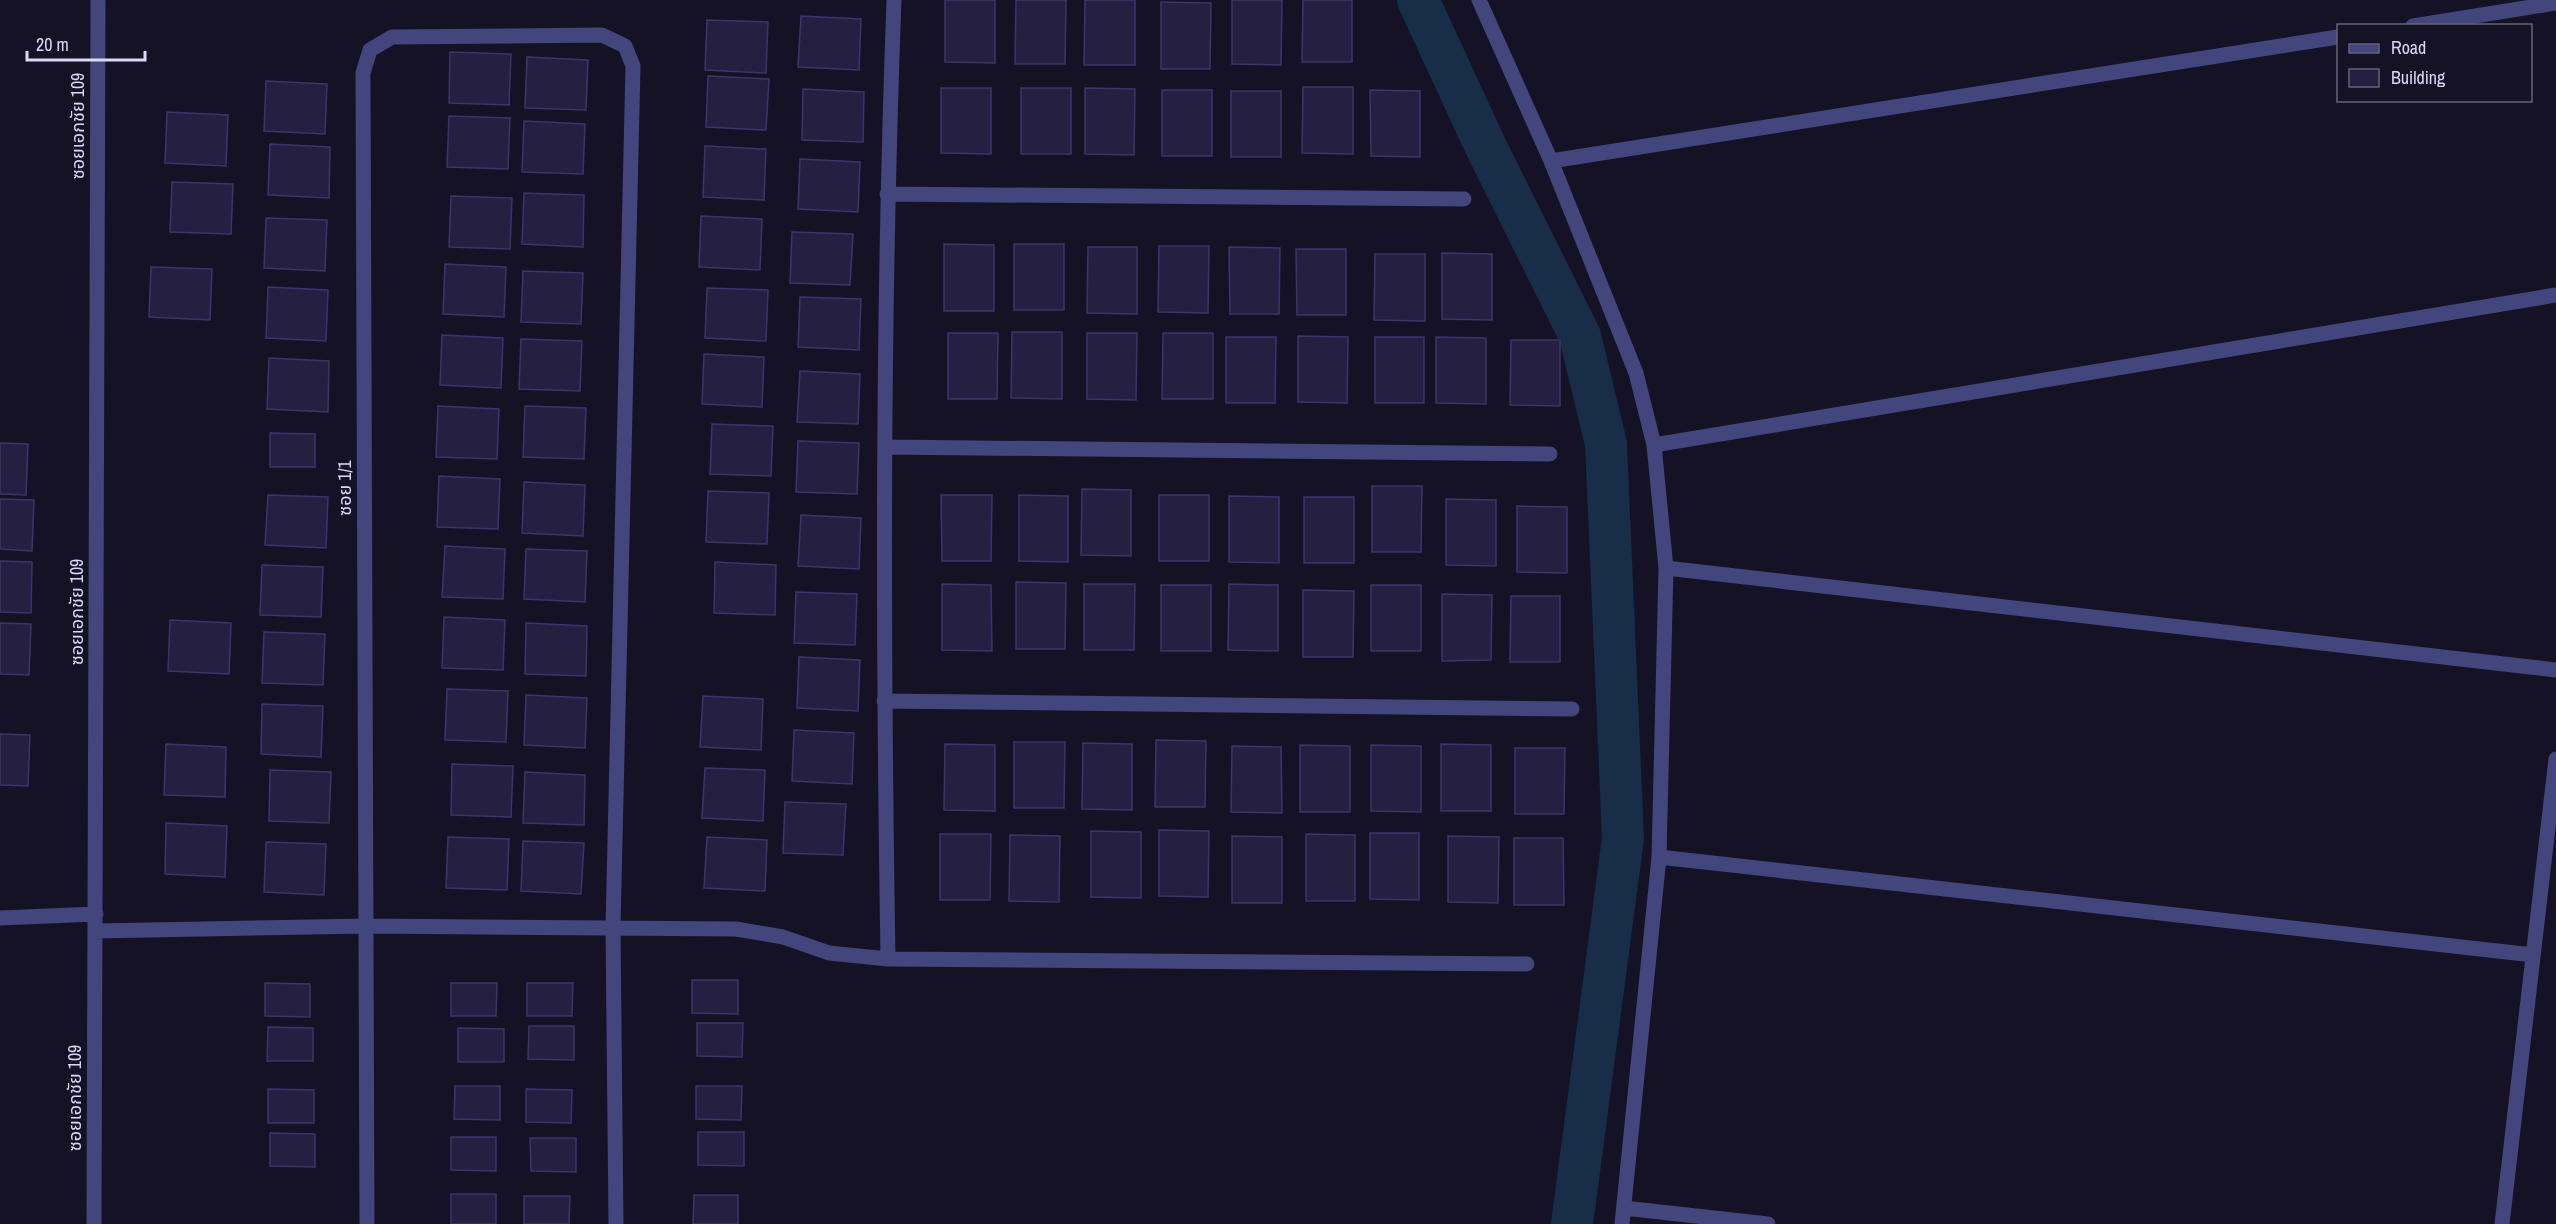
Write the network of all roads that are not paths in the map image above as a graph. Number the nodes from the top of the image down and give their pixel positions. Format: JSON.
{"nodes":[{"id":1,"x":98,"y":0,"type":"edge"},
{"id":2,"x":894,"y":0,"type":"edge"},
{"id":3,"x":1479,"y":0,"type":"edge"},
{"id":4,"x":2556,"y":3,"type":"edge"},
{"id":5,"x":2426,"y":24,"type":"edge"},
{"id":6,"x":2337,"y":37,"type":"edge"},
{"id":7,"x":1551,"y":161,"type":"junction"},
{"id":8,"x":887,"y":194,"type":"junction"},
{"id":9,"x":1464,"y":199,"type":"dead end"},
{"id":10,"x":2556,"y":295,"type":"edge"},
{"id":11,"x":1654,"y":445,"type":"junction"},
{"id":12,"x":886,"y":447,"type":"junction"},
{"id":13,"x":1550,"y":454,"type":"dead end"},
{"id":14,"x":1666,"y":568,"type":"junction"},
{"id":15,"x":2556,"y":670,"type":"edge"},
{"id":16,"x":884,"y":701,"type":"junction"},
{"id":17,"x":1572,"y":709,"type":"dead end"},
{"id":18,"x":2556,"y":759,"type":"edge"},
{"id":19,"x":1659,"y":857,"type":"junction"},
{"id":20,"x":96,"y":914,"type":"junction"},
{"id":21,"x":0,"y":918,"type":"edge"},
{"id":22,"x":367,"y":926,"type":"junction"},
{"id":23,"x":613,"y":927,"type":"junction"},
{"id":24,"x":95,"y":931,"type":"junction"},
{"id":25,"x":2533,"y":955,"type":"junction"},
{"id":26,"x":888,"y":959,"type":"junction"},
{"id":27,"x":1527,"y":964,"type":"dead end"},
{"id":28,"x":1624,"y":1208,"type":"junction"},
{"id":29,"x":94,"y":1224,"type":"edge"},
{"id":30,"x":367,"y":1224,"type":"edge"},
{"id":31,"x":616,"y":1224,"type":"edge"},
{"id":32,"x":1622,"y":1224,"type":"edge"},
{"id":33,"x":1768,"y":1224,"type":"edge"},
{"id":34,"x":2502,"y":1224,"type":"edge"}],
"edges":[{"from":1,"to":20,"type":"street","name":"ซอยเอกชัย 109"},
{"from":2,"to":8,"type":"street"},
{"from":3,"to":7,"type":"street"},
{"from":4,"to":5,"type":"street"},
{"from":6,"to":7,"type":"street"},
{"from":7,"to":11,"type":"street"},
{"from":8,"to":9,"type":"street"},
{"from":8,"to":12,"type":"street"},
{"from":10,"to":11,"type":"street"},
{"from":11,"to":14,"type":"street"},
{"from":12,"to":13,"type":"street"},
{"from":12,"to":16,"type":"street"},
{"from":14,"to":15,"type":"street"},
{"from":14,"to":19,"type":"street"},
{"from":16,"to":17,"type":"street"},
{"from":16,"to":26,"type":"street"},
{"from":18,"to":25,"type":"street"},
{"from":19,"to":25,"type":"street"},
{"from":19,"to":28,"type":"street"},
{"from":20,"to":21,"type":"street"},
{"from":20,"to":24,"type":"street","name":"ซอยเอกชัย 109"},
{"from":22,"to":23,"type":"street"},
{"from":22,"to":23,"type":"street","name":"ซอย 1/1"},
{"from":22,"to":24,"type":"street"},
{"from":22,"to":30,"type":"street","name":"ซอย 1/1"},
{"from":23,"to":26,"type":"street"},
{"from":23,"to":31,"type":"street"},
{"from":24,"to":29,"type":"street","name":"ซอยเอกชัย 109"},
{"from":25,"to":34,"type":"street"},
{"from":26,"to":27,"type":"street"},
{"from":28,"to":32,"type":"street"},
{"from":28,"to":33,"type":"street"}]}
